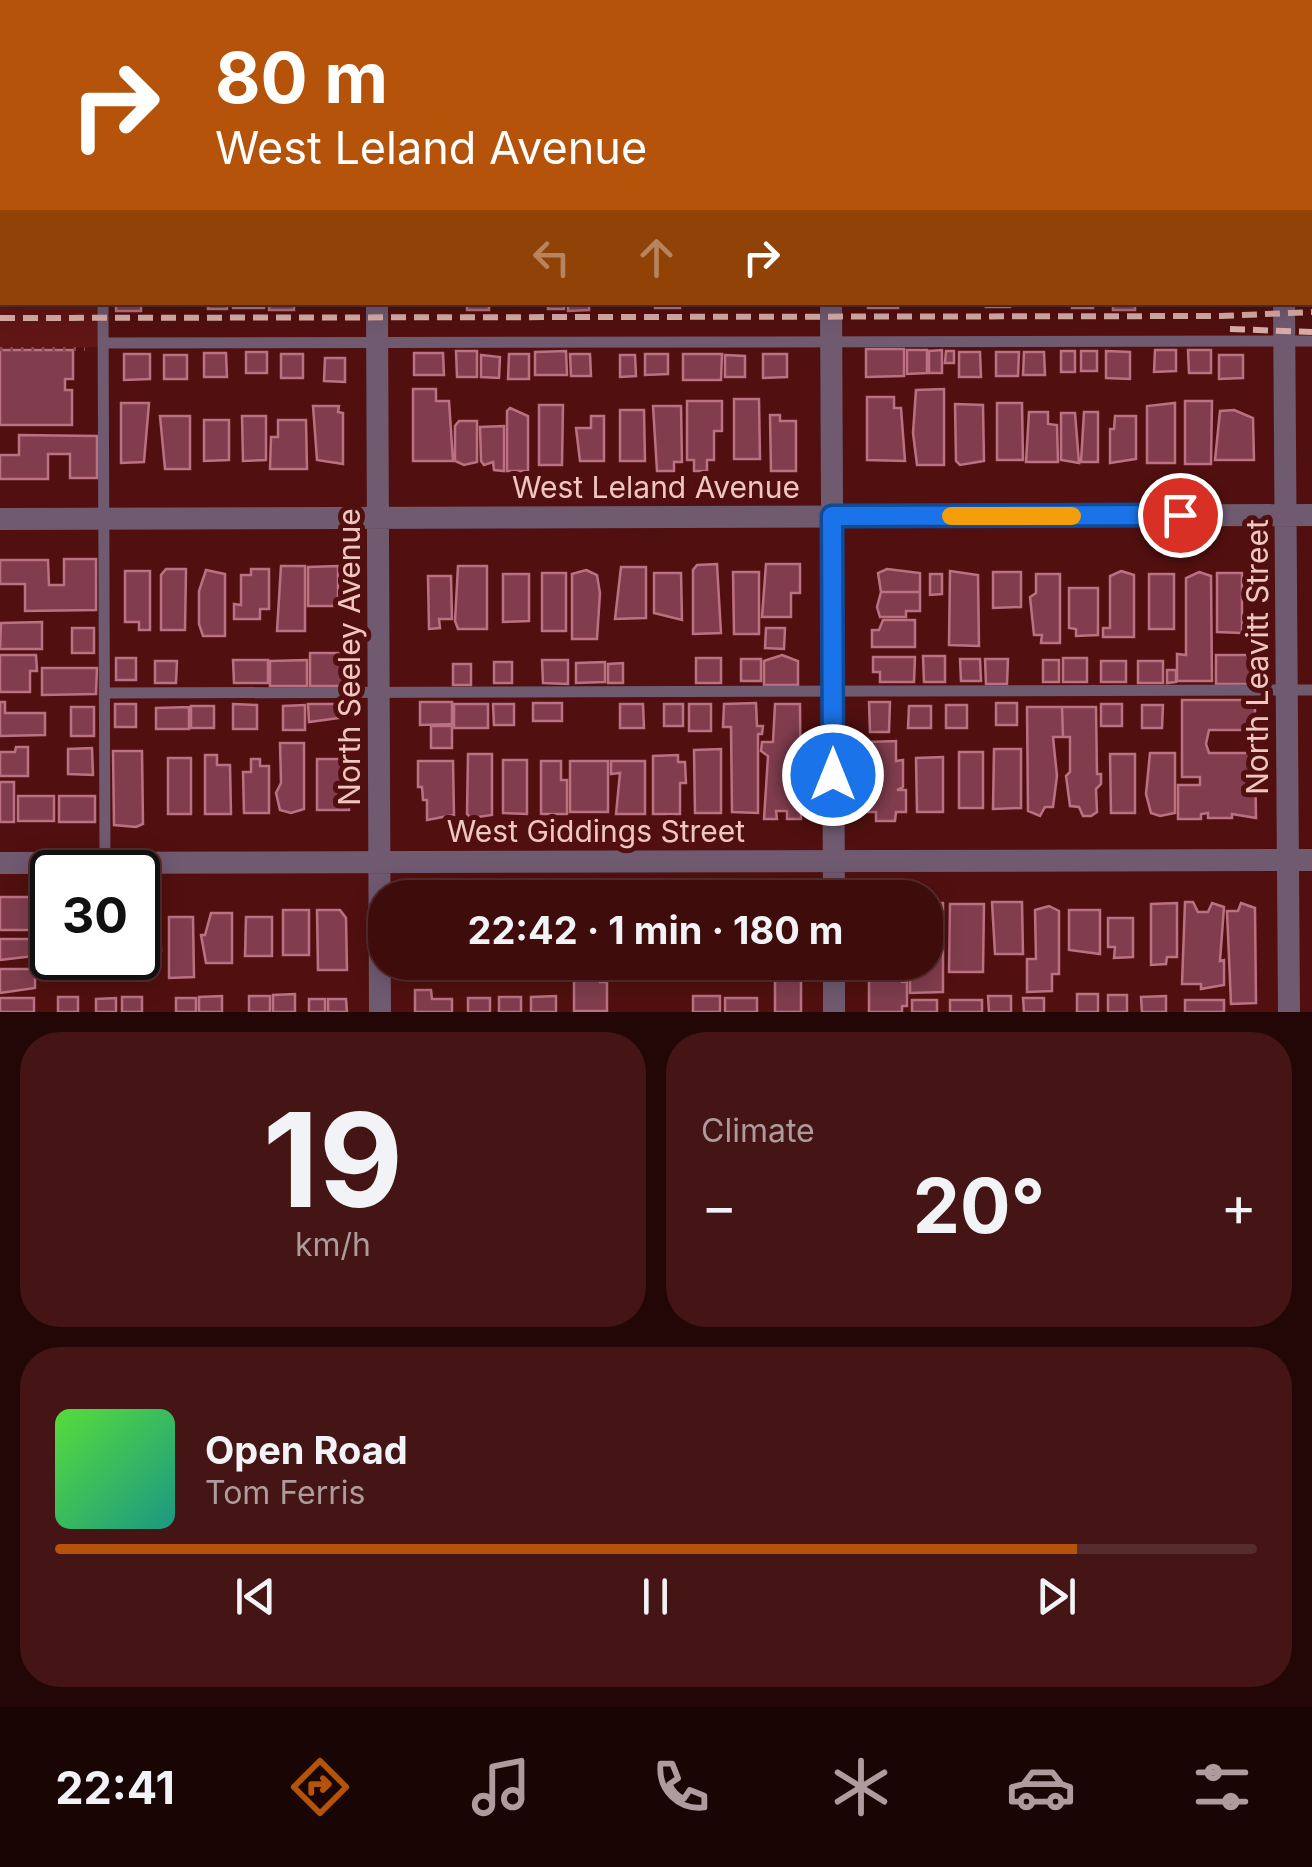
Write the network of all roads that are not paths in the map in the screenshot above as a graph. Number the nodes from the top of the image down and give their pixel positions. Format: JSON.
{"nodes":[{"id":1,"x":104,"y":305,"type":"edge"},
{"id":2,"x":378,"y":305,"type":"edge"},
{"id":3,"x":831,"y":305,"type":"edge"},
{"id":4,"x":1284,"y":305,"type":"edge"},
{"id":5,"x":1284,"y":341,"type":"junction"},
{"id":6,"x":1312,"y":341,"type":"edge"},
{"id":7,"x":378,"y":342,"type":"junction"},
{"id":8,"x":832,"y":342,"type":"junction"},
{"id":9,"x":104,"y":346,"type":"junction"},
{"id":10,"x":1286,"y":514,"type":"junction"},
{"id":11,"x":1312,"y":515,"type":"edge"},
{"id":12,"x":832,"y":516,"type":"junction"},
{"id":13,"x":378,"y":518,"type":"junction"},
{"id":14,"x":0,"y":519,"type":"edge"},
{"id":15,"x":104,"y":519,"type":"junction"},
{"id":16,"x":379,"y":690,"type":"junction"},
{"id":17,"x":833,"y":690,"type":"junction"},
{"id":18,"x":1287,"y":690,"type":"junction"},
{"id":19,"x":1312,"y":690,"type":"edge"},
{"id":20,"x":104,"y":693,"type":"junction"},
{"id":21,"x":105,"y":850,"type":"edge"},
{"id":22,"x":1300,"y":860,"type":"edge"},
{"id":23,"x":834,"y":861,"type":"junction"},
{"id":24,"x":160,"y":862,"type":"edge"},
{"id":25,"x":380,"y":862,"type":"junction"},
{"id":26,"x":0,"y":863,"type":"edge"},
{"id":27,"x":30,"y":863,"type":"edge"},
{"id":28,"x":834,"y":880,"type":"edge"},
{"id":29,"x":834,"y":980,"type":"edge"},
{"id":30,"x":380,"y":1012,"type":"edge"},
{"id":31,"x":834,"y":1012,"type":"edge"},
{"id":32,"x":1290,"y":1012,"type":"edge"}],
"edges":[{"from":1,"to":9,"type":"lane"},
{"from":2,"to":7,"type":"street","name":"North Seeley Avenue"},
{"from":3,"to":8,"type":"street"},
{"from":4,"to":5,"type":"street","name":"North Leavitt Street"},
{"from":5,"to":6,"type":"lane"},
{"from":5,"to":8,"type":"lane"},
{"from":5,"to":10,"type":"street","name":"North Leavitt Street"},
{"from":7,"to":8,"type":"lane"},
{"from":7,"to":9,"type":"lane"},
{"from":7,"to":13,"type":"street","name":"North Seeley Avenue"},
{"from":8,"to":12,"type":"street"},
{"from":9,"to":15,"type":"lane"},
{"from":10,"to":11,"type":"street","name":"West Leland Avenue"},
{"from":10,"to":12,"type":"street","name":"West Leland Avenue"},
{"from":10,"to":18,"type":"street","name":"North Leavitt Street"},
{"from":12,"to":13,"type":"street","name":"West Leland Avenue"},
{"from":12,"to":17,"type":"street"},
{"from":13,"to":15,"type":"street","name":"West Leland Avenue"},
{"from":13,"to":16,"type":"street","name":"North Seeley Avenue"},
{"from":14,"to":15,"type":"street","name":"West Leland Avenue"},
{"from":15,"to":20,"type":"lane"},
{"from":16,"to":17,"type":"lane"},
{"from":16,"to":20,"type":"lane"},
{"from":16,"to":25,"type":"street","name":"North Seeley Avenue"},
{"from":17,"to":18,"type":"lane"},
{"from":17,"to":23,"type":"street"},
{"from":18,"to":19,"type":"lane"},
{"from":18,"to":22,"type":"street","name":"North Leavitt Street"},
{"from":20,"to":21,"type":"lane"},
{"from":22,"to":23,"type":"street","name":"West Giddings Street"},
{"from":22,"to":32,"type":"street","name":"North Leavitt Street"},
{"from":23,"to":25,"type":"street","name":"West Giddings Street"},
{"from":23,"to":28,"type":"street"},
{"from":24,"to":25,"type":"street","name":"West Giddings Street"},
{"from":25,"to":30,"type":"street","name":"North Seeley Avenue"},
{"from":26,"to":27,"type":"street","name":"West Giddings Street"},
{"from":29,"to":31,"type":"street"}]}
